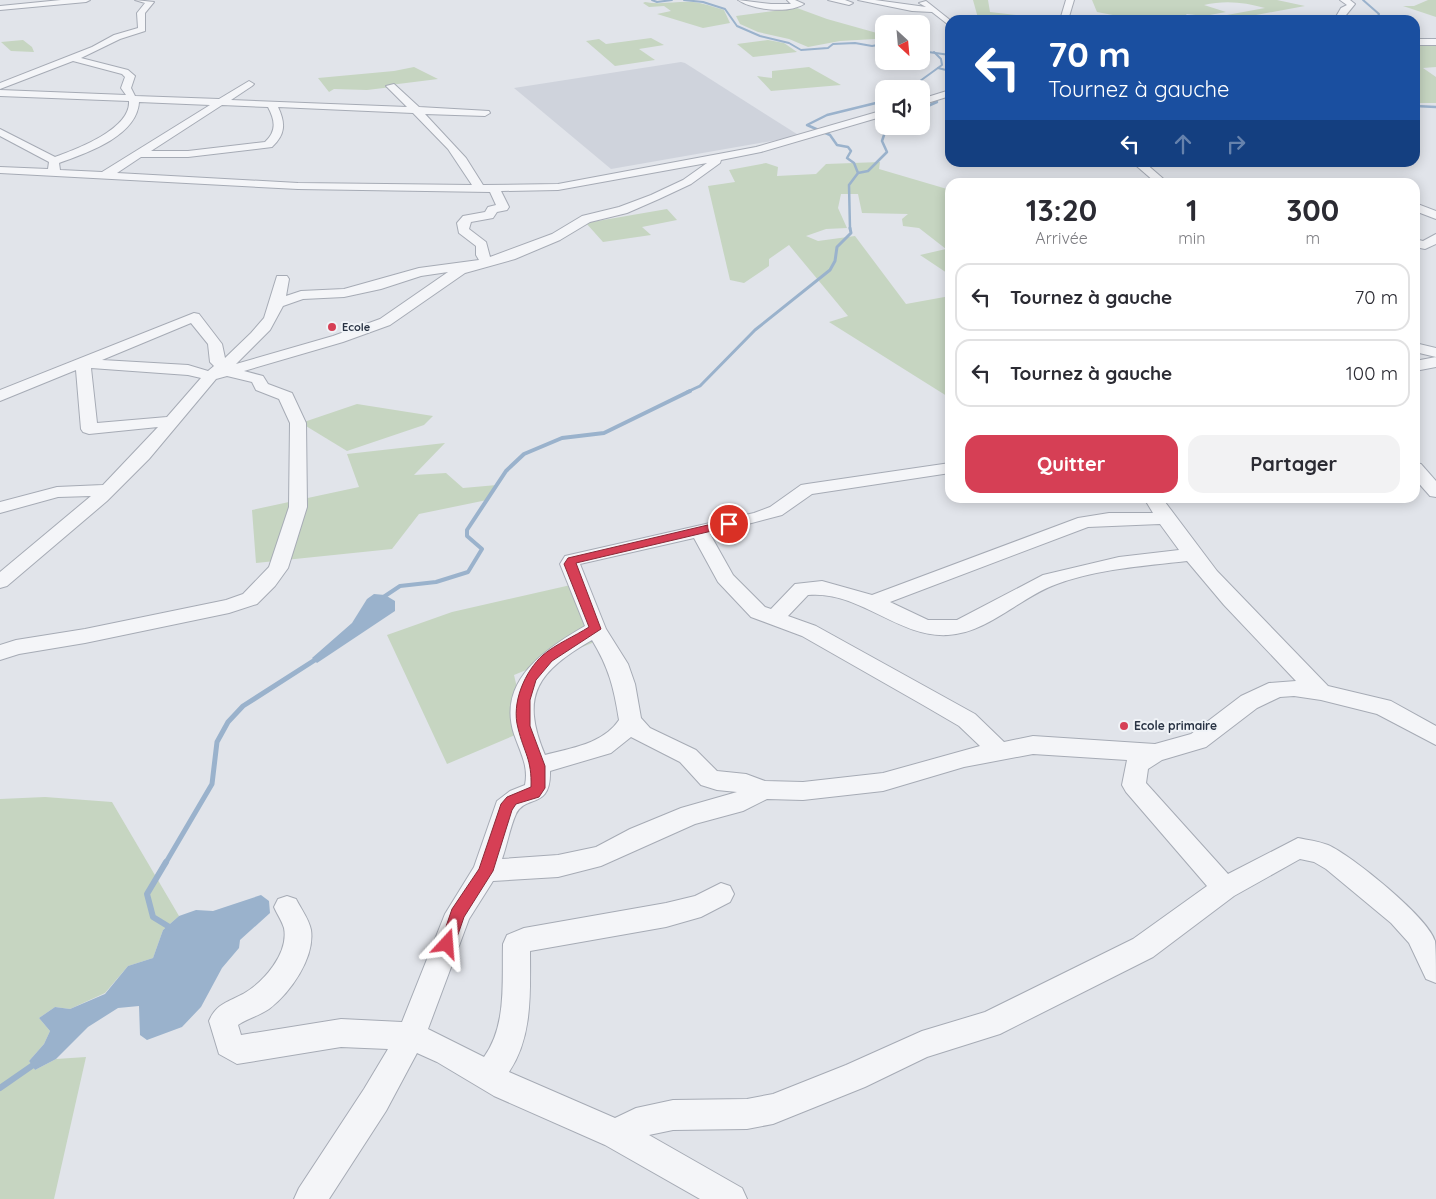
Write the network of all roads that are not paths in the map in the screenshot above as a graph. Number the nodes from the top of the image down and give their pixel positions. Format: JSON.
{"nodes":[{"id":1,"x":86,"y":0,"type":"edge"},
{"id":2,"x":139,"y":0,"type":"edge"},
{"id":3,"x":742,"y":0,"type":"edge"},
{"id":4,"x":784,"y":0,"type":"edge"},
{"id":5,"x":792,"y":0,"type":"edge"},
{"id":6,"x":832,"y":0,"type":"edge"},
{"id":7,"x":863,"y":0,"type":"edge"},
{"id":8,"x":916,"y":0,"type":"edge"},
{"id":9,"x":1070,"y":0,"type":"edge"},
{"id":10,"x":1344,"y":0,"type":"edge"},
{"id":11,"x":849,"y":3,"type":"dead end"},
{"id":12,"x":0,"y":8,"type":"edge"},
{"id":13,"x":934,"y":10,"type":"junction"},
{"id":14,"x":1066,"y":15,"type":"edge"},
{"id":15,"x":1341,"y":15,"type":"edge"},
{"id":16,"x":945,"y":20,"type":"edge"},
{"id":17,"x":1420,"y":42,"type":"edge"},
{"id":18,"x":1436,"y":42,"type":"edge"},
{"id":19,"x":72,"y":58,"type":"junction"},
{"id":20,"x":248,"y":84,"type":"dead end"},
{"id":21,"x":0,"y":86,"type":"edge"},
{"id":22,"x":392,"y":86,"type":"dead end"},
{"id":23,"x":0,"y":93,"type":"edge"},
{"id":24,"x":945,"y":95,"type":"edge"},
{"id":25,"x":134,"y":99,"type":"junction"},
{"id":26,"x":930,"y":99,"type":"edge"},
{"id":27,"x":222,"y":100,"type":"junction"},
{"id":28,"x":271,"y":103,"type":"junction"},
{"id":29,"x":417,"y":110,"type":"junction"},
{"id":30,"x":485,"y":113,"type":"dead end"},
{"id":31,"x":875,"y":116,"type":"edge"},
{"id":32,"x":0,"y":132,"type":"edge"},
{"id":33,"x":137,"y":154,"type":"junction"},
{"id":34,"x":720,"y":158,"type":"junction"},
{"id":35,"x":54,"y":167,"type":"junction"},
{"id":36,"x":1143,"y":167,"type":"edge"},
{"id":37,"x":0,"y":170,"type":"edge"},
{"id":38,"x":104,"y":176,"type":"junction"},
{"id":39,"x":1156,"y":178,"type":"edge"},
{"id":40,"x":479,"y":188,"type":"junction"},
{"id":41,"x":494,"y":189,"type":"junction"},
{"id":42,"x":1420,"y":209,"type":"edge"},
{"id":43,"x":1436,"y":215,"type":"edge"},
{"id":44,"x":1436,"y":238,"type":"edge"},
{"id":45,"x":1420,"y":244,"type":"edge"},
{"id":46,"x":488,"y":262,"type":"junction"},
{"id":47,"x":472,"y":265,"type":"junction"},
{"id":48,"x":282,"y":279,"type":"dead end"},
{"id":49,"x":277,"y":304,"type":"junction"},
{"id":50,"x":1420,"y":348,"type":"edge"},
{"id":51,"x":1436,"y":353,"type":"edge"},
{"id":52,"x":1436,"y":362,"type":"edge"},
{"id":53,"x":82,"y":364,"type":"junction"},
{"id":54,"x":1420,"y":365,"type":"edge"},
{"id":55,"x":221,"y":371,"type":"junction"},
{"id":56,"x":0,"y":396,"type":"edge"},
{"id":57,"x":173,"y":421,"type":"junction"},
{"id":58,"x":945,"y":469,"type":"edge"},
{"id":59,"x":1420,"y":474,"type":"edge"},
{"id":60,"x":107,"y":490,"type":"junction"},
{"id":61,"x":1436,"y":492,"type":"edge"},
{"id":62,"x":1156,"y":503,"type":"edge"},
{"id":63,"x":0,"y":508,"type":"edge"},
{"id":64,"x":1167,"y":518,"type":"junction"},
{"id":65,"x":699,"y":530,"type":"junction"},
{"id":66,"x":1194,"y":554,"type":"junction"},
{"id":67,"x":0,"y":582,"type":"edge"},
{"id":68,"x":873,"y":602,"type":"junction"},
{"id":69,"x":773,"y":619,"type":"junction"},
{"id":70,"x":596,"y":629,"type":"junction"},
{"id":71,"x":0,"y":653,"type":"edge"},
{"id":72,"x":1321,"y":692,"type":"junction"},
{"id":73,"x":630,"y":721,"type":"junction"},
{"id":74,"x":1436,"y":736,"type":"edge"},
{"id":75,"x":998,"y":750,"type":"junction"},
{"id":76,"x":1155,"y":752,"type":"junction"},
{"id":77,"x":538,"y":766,"type":"junction"},
{"id":78,"x":764,"y":790,"type":"junction"},
{"id":79,"x":486,"y":871,"type":"junction"},
{"id":80,"x":1225,"y":888,"type":"junction"},
{"id":81,"x":721,"y":894,"type":"dead end"},
{"id":82,"x":287,"y":907,"type":"dead end"},
{"id":83,"x":1436,"y":970,"type":"edge"},
{"id":84,"x":411,"y":1036,"type":"junction"},
{"id":85,"x":488,"y":1077,"type":"junction"},
{"id":86,"x":616,"y":1134,"type":"junction"},
{"id":87,"x":310,"y":1199,"type":"edge"},
{"id":88,"x":731,"y":1199,"type":"edge"}],
"edges":[{"from":1,"to":12,"type":"street"},
{"from":2,"to":19,"type":"street"},
{"from":3,"to":5,"type":"street"},
{"from":4,"to":5,"type":"street"},
{"from":6,"to":11,"type":"street"},
{"from":7,"to":13,"type":"street"},
{"from":8,"to":13,"type":"street"},
{"from":9,"to":14,"type":"street"},
{"from":10,"to":15,"type":"street"},
{"from":13,"to":16,"type":"street"},
{"from":17,"to":18,"type":"street"},
{"from":19,"to":21,"type":"street"},
{"from":19,"to":25,"type":"street"},
{"from":20,"to":27,"type":"street"},
{"from":22,"to":29,"type":"street"},
{"from":23,"to":25,"type":"street"},
{"from":24,"to":26,"type":"street"},
{"from":25,"to":27,"type":"street"},
{"from":25,"to":35,"type":"street"},
{"from":27,"to":28,"type":"street"},
{"from":27,"to":33,"type":"street"},
{"from":28,"to":29,"type":"street"},
{"from":28,"to":33,"type":"street"},
{"from":29,"to":30,"type":"street"},
{"from":29,"to":40,"type":"street"},
{"from":31,"to":34,"type":"street"},
{"from":32,"to":35,"type":"street"},
{"from":33,"to":38,"type":"street"},
{"from":34,"to":41,"type":"street"},
{"from":34,"to":46,"type":"street"},
{"from":35,"to":37,"type":"street"},
{"from":35,"to":38,"type":"street"},
{"from":36,"to":39,"type":"street"},
{"from":38,"to":40,"type":"street"},
{"from":40,"to":41,"type":"street"},
{"from":41,"to":46,"type":"street"},
{"from":42,"to":43,"type":"street"},
{"from":44,"to":45,"type":"street"},
{"from":46,"to":47,"type":"street"},
{"from":47,"to":49,"type":"street"},
{"from":47,"to":55,"type":"street"},
{"from":48,"to":49,"type":"street"},
{"from":49,"to":55,"type":"street"},
{"from":50,"to":51,"type":"street"},
{"from":52,"to":54,"type":"street"},
{"from":53,"to":55,"type":"street"},
{"from":53,"to":55,"type":"street"},
{"from":53,"to":56,"type":"street"},
{"from":53,"to":57,"type":"street"},
{"from":55,"to":57,"type":"street"},
{"from":55,"to":71,"type":"street"},
{"from":57,"to":60,"type":"street"},
{"from":58,"to":65,"type":"street"},
{"from":59,"to":61,"type":"street"},
{"from":60,"to":63,"type":"street"},
{"from":60,"to":67,"type":"street"},
{"from":62,"to":64,"type":"street"},
{"from":64,"to":66,"type":"street"},
{"from":64,"to":68,"type":"street"},
{"from":65,"to":69,"type":"street"},
{"from":65,"to":70,"type":"street"},
{"from":66,"to":68,"type":"street"},
{"from":66,"to":72,"type":"street"},
{"from":68,"to":69,"type":"street"},
{"from":69,"to":75,"type":"street"},
{"from":70,"to":73,"type":"street"},
{"from":70,"to":77,"type":"street"},
{"from":72,"to":74,"type":"street"},
{"from":72,"to":76,"type":"street"},
{"from":73,"to":77,"type":"street"},
{"from":73,"to":78,"type":"street"},
{"from":75,"to":76,"type":"street"},
{"from":75,"to":78,"type":"street"},
{"from":76,"to":80,"type":"street"},
{"from":77,"to":79,"type":"street"},
{"from":78,"to":79,"type":"street"},
{"from":79,"to":84,"type":"street"},
{"from":80,"to":83,"type":"street"},
{"from":80,"to":86,"type":"street"},
{"from":81,"to":85,"type":"street"},
{"from":82,"to":84,"type":"street"},
{"from":84,"to":85,"type":"street"},
{"from":84,"to":87,"type":"street"},
{"from":85,"to":86,"type":"street"},
{"from":86,"to":88,"type":"street"}]}
